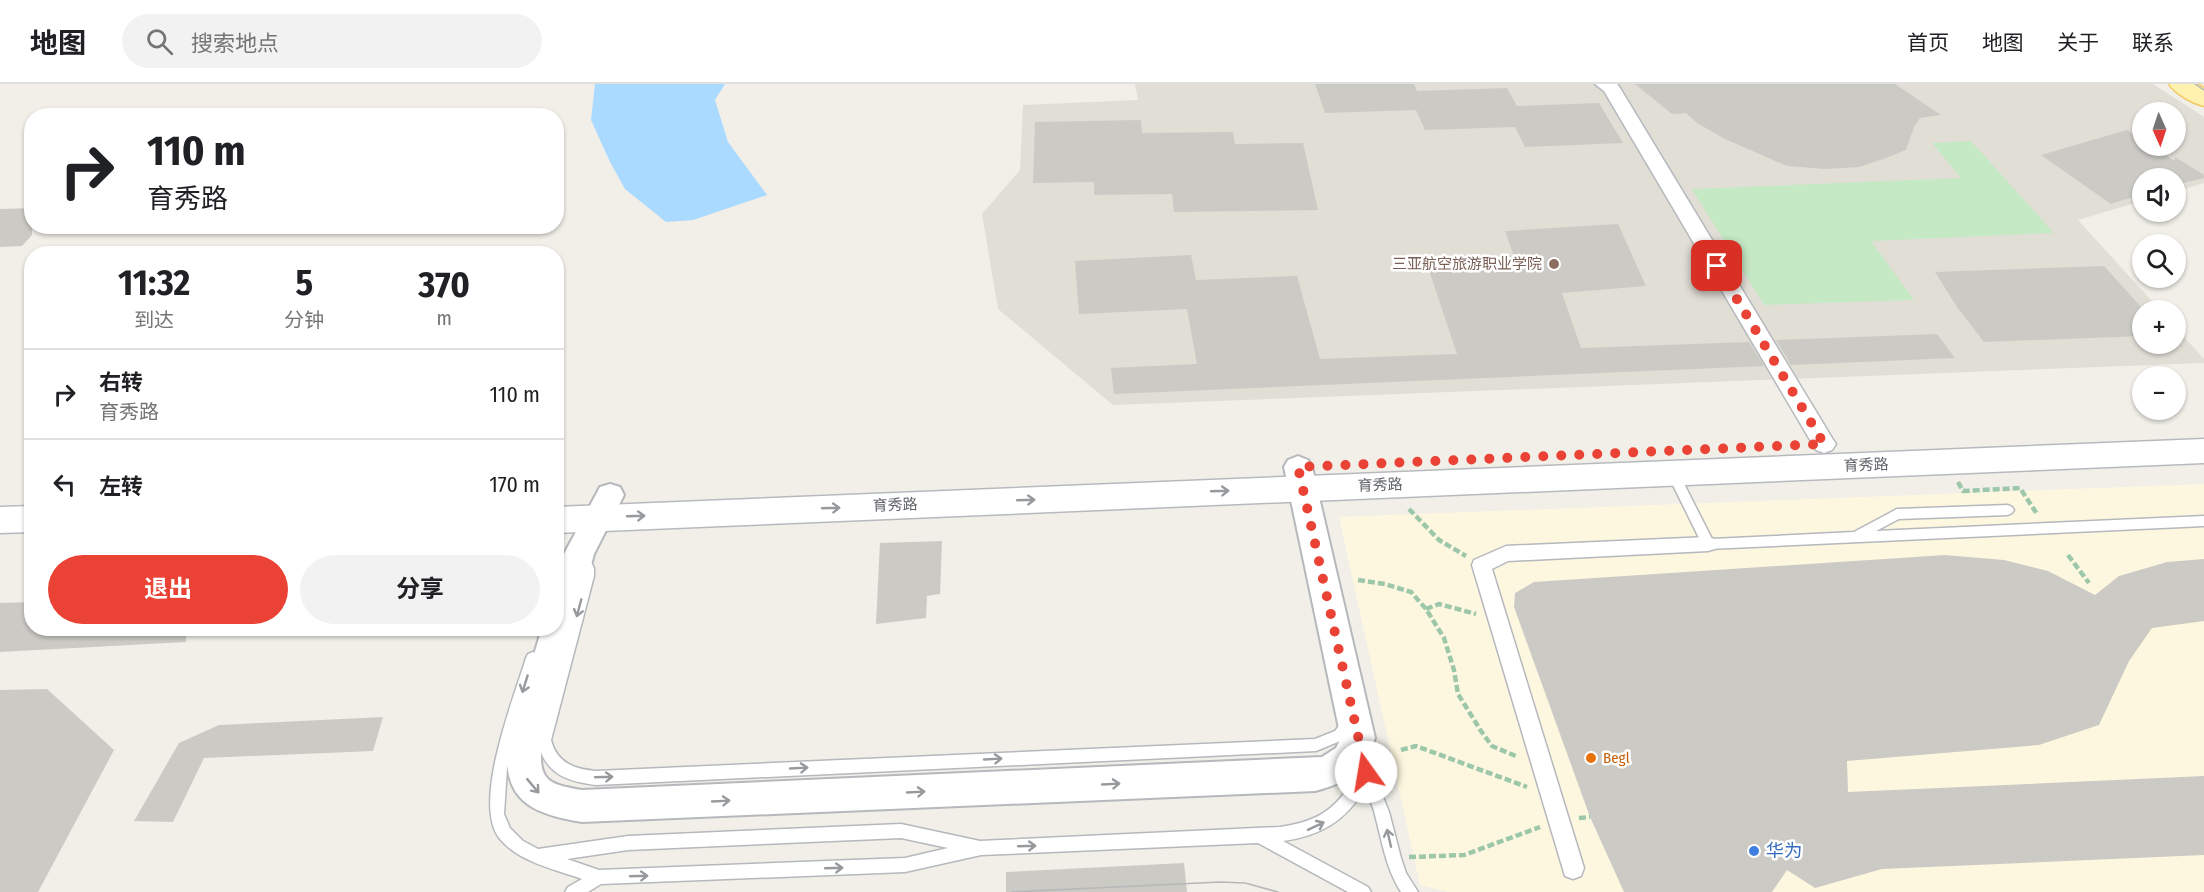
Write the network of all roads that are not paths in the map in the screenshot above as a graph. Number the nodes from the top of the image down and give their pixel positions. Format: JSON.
{"nodes":[{"id":1,"x":1604,"y":84,"type":"edge"},
{"id":2,"x":2181,"y":84,"type":"edge"},
{"id":3,"x":2204,"y":99,"type":"edge"},
{"id":4,"x":2204,"y":428,"type":"edge"},
{"id":5,"x":1824,"y":444,"type":"junction"},
{"id":6,"x":2204,"y":451,"type":"edge"},
{"id":7,"x":1673,"y":473,"type":"junction"},
{"id":8,"x":1301,"y":478,"type":"junction"},
{"id":9,"x":564,"y":498,"type":"edge"},
{"id":10,"x":604,"y":506,"type":"junction"},
{"id":11,"x":2008,"y":510,"type":"dead end"},
{"id":12,"x":564,"y":518,"type":"edge"},
{"id":13,"x":24,"y":519,"type":"edge"},
{"id":14,"x":0,"y":520,"type":"edge"},
{"id":15,"x":2204,"y":521,"type":"edge"},
{"id":16,"x":1854,"y":537,"type":"junction"},
{"id":17,"x":24,"y":541,"type":"edge"},
{"id":18,"x":0,"y":542,"type":"edge"},
{"id":19,"x":1708,"y":544,"type":"junction"},
{"id":20,"x":564,"y":584,"type":"edge"},
{"id":21,"x":540,"y":636,"type":"edge"},
{"id":22,"x":551,"y":636,"type":"edge"},
{"id":23,"x":1356,"y":726,"type":"junction"},
{"id":24,"x":1366,"y":772,"type":"junction"},
{"id":25,"x":1260,"y":836,"type":"junction"},
{"id":26,"x":981,"y":848,"type":"junction"},
{"id":27,"x":537,"y":856,"type":"junction"},
{"id":28,"x":1573,"y":868,"type":"dead end"},
{"id":29,"x":599,"y":877,"type":"junction"},
{"id":30,"x":573,"y":892,"type":"edge"},
{"id":31,"x":1363,"y":892,"type":"edge"},
{"id":32,"x":1410,"y":892,"type":"edge"}],
"edges":[{"from":1,"to":5,"type":"street"},
{"from":2,"to":3,"type":"main road"},
{"from":4,"to":5,"type":"main road","name":"育秀路"},
{"from":5,"to":8,"type":"main road","name":"育秀路"},
{"from":6,"to":7,"type":"main road","name":"育秀路"},
{"from":7,"to":8,"type":"main road","name":"育秀路"},
{"from":7,"to":19,"type":"lane"},
{"from":8,"to":10,"type":"main road","name":"育秀路"},
{"from":8,"to":23,"type":"street"},
{"from":9,"to":10,"type":"main road","name":"育秀路"},
{"from":10,"to":12,"type":"main road","name":"育秀路"},
{"from":10,"to":20,"type":"street","one_way":true},
{"from":11,"to":16,"type":"lane"},
{"from":13,"to":14,"type":"main road"},
{"from":15,"to":16,"type":"lane"},
{"from":16,"to":19,"type":"lane"},
{"from":17,"to":18,"type":"main road"},
{"from":19,"to":28,"type":"street"},
{"from":21,"to":27,"type":"lane","one_way":true},
{"from":22,"to":23,"type":"street","one_way":true},
{"from":23,"to":24,"type":"lane"},
{"from":25,"to":24,"type":"lane","one_way":true},
{"from":32,"to":24,"type":"lane","one_way":true},
{"from":26,"to":25,"type":"lane","one_way":true},
{"from":25,"to":31,"type":"lane"},
{"from":26,"to":27,"type":"lane"},
{"from":29,"to":26,"type":"lane","one_way":true},
{"from":27,"to":29,"type":"lane"},
{"from":29,"to":30,"type":"lane"}]}
